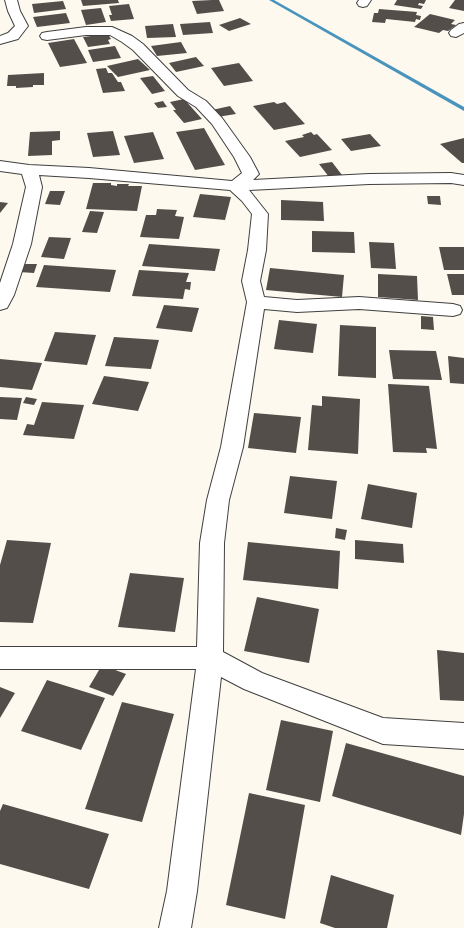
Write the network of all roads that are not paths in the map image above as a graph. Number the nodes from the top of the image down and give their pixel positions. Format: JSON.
{"nodes":[{"id":1,"x":11,"y":0,"type":"edge"},
{"id":2,"x":47,"y":36,"type":"dead end"},
{"id":3,"x":0,"y":40,"type":"edge"},
{"id":4,"x":0,"y":166,"type":"edge"},
{"id":5,"x":29,"y":170,"type":"junction"},
{"id":6,"x":464,"y":180,"type":"edge"},
{"id":7,"x":235,"y":186,"type":"junction"},
{"id":8,"x":256,"y":302,"type":"junction"},
{"id":9,"x":0,"y":304,"type":"edge"},
{"id":10,"x":453,"y":310,"type":"dead end"},
{"id":11,"x":0,"y":658,"type":"edge"},
{"id":12,"x":210,"y":658,"type":"junction"},
{"id":13,"x":464,"y":736,"type":"edge"},
{"id":14,"x":175,"y":928,"type":"edge"}],
"edges":[{"from":1,"to":3,"type":"street"},
{"from":2,"to":7,"type":"street"},
{"from":4,"to":5,"type":"street"},
{"from":5,"to":7,"type":"street"},
{"from":5,"to":9,"type":"street"},
{"from":6,"to":7,"type":"street"},
{"from":7,"to":8,"type":"street"},
{"from":8,"to":10,"type":"street"},
{"from":8,"to":12,"type":"street"},
{"from":11,"to":12,"type":"street"},
{"from":12,"to":13,"type":"street"},
{"from":12,"to":14,"type":"street"}]}
